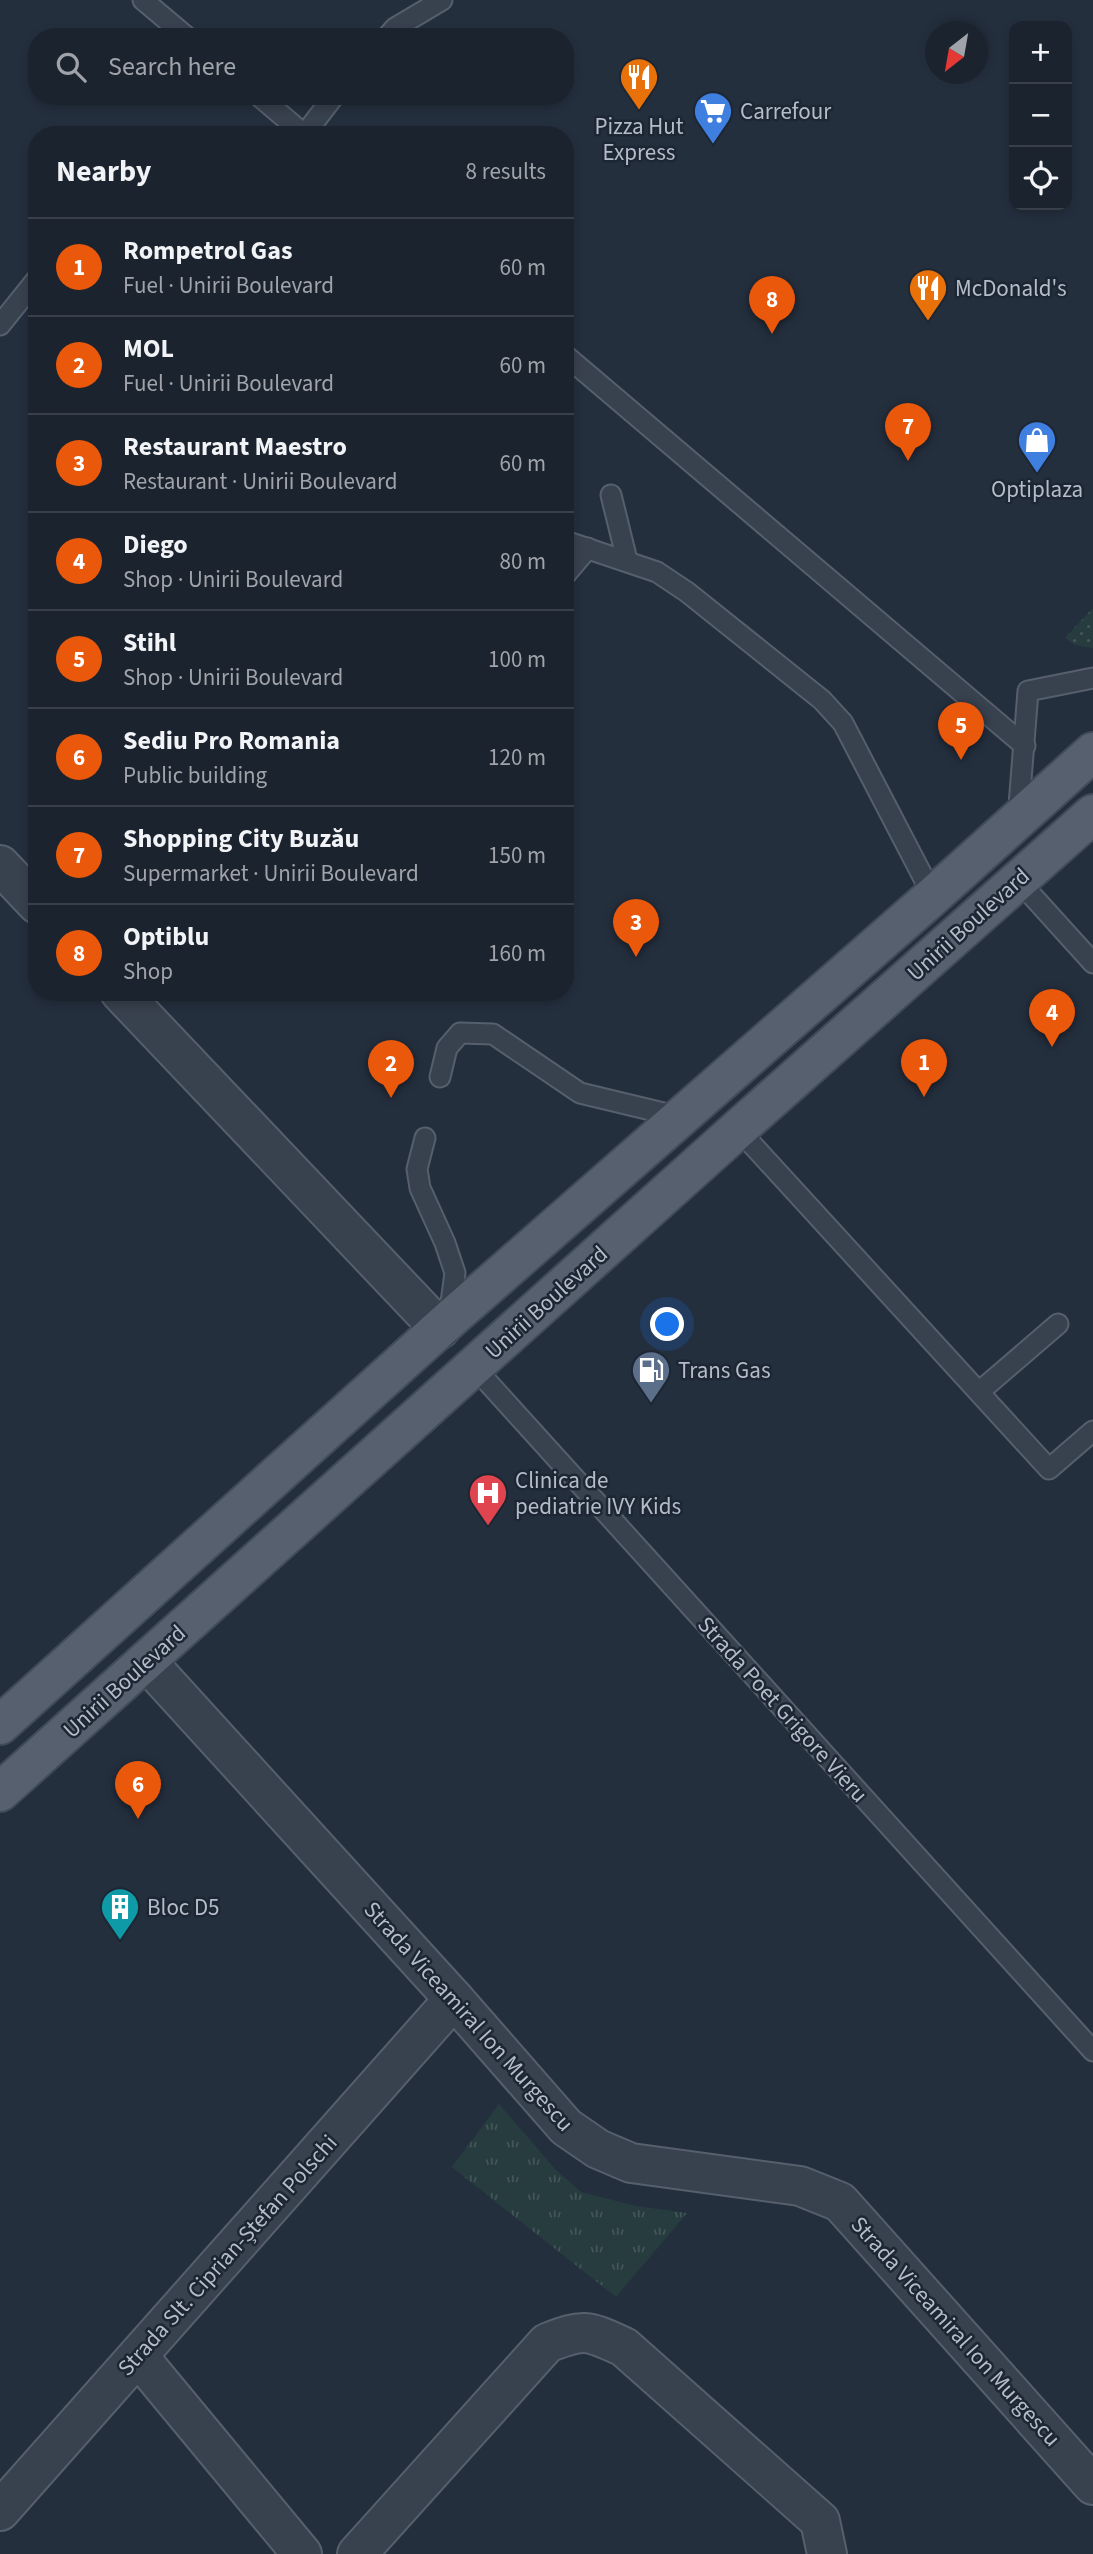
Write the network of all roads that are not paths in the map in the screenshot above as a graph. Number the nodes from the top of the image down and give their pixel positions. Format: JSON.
{"nodes":[{"id":1,"x":143,"y":0,"type":"edge"},
{"id":2,"x":442,"y":0,"type":"edge"},
{"id":3,"x":176,"y":28,"type":"edge"},
{"id":4,"x":396,"y":28,"type":"edge"},
{"id":5,"x":270,"y":105,"type":"edge"},
{"id":6,"x":327,"y":105,"type":"edge"},
{"id":7,"x":295,"y":126,"type":"edge"},
{"id":8,"x":311,"y":126,"type":"edge"},
{"id":9,"x":28,"y":290,"type":"edge"},
{"id":10,"x":1,"y":325,"type":"edge"},
{"id":11,"x":574,"y":363,"type":"edge"},
{"id":12,"x":611,"y":495,"type":"dead end"},
{"id":13,"x":574,"y":544,"type":"edge"},
{"id":14,"x":588,"y":548,"type":"junction"},
{"id":15,"x":627,"y":560,"type":"junction"},
{"id":16,"x":574,"y":564,"type":"edge"},
{"id":17,"x":1093,"y":678,"type":"edge"},
{"id":18,"x":1025,"y":746,"type":"junction"},
{"id":19,"x":1093,"y":752,"type":"edge"},
{"id":20,"x":1093,"y":814,"type":"edge"},
{"id":21,"x":1018,"y":819,"type":"junction"},
{"id":22,"x":0,"y":865,"type":"edge"},
{"id":23,"x":1018,"y":880,"type":"junction"},
{"id":24,"x":28,"y":895,"type":"edge"},
{"id":25,"x":933,"y":896,"type":"junction"},
{"id":26,"x":1093,"y":963,"type":"edge"},
{"id":27,"x":129,"y":1001,"type":"edge"},
{"id":28,"x":440,"y":1077,"type":"dead end"},
{"id":29,"x":680,"y":1117,"type":"junction"},
{"id":30,"x":738,"y":1129,"type":"junction"},
{"id":31,"x":425,"y":1138,"type":"dead end"},
{"id":32,"x":1058,"y":1324,"type":"dead end"},
{"id":33,"x":444,"y":1325,"type":"junction"},
{"id":34,"x":474,"y":1367,"type":"junction"},
{"id":35,"x":979,"y":1392,"type":"junction"},
{"id":36,"x":1093,"y":1431,"type":"edge"},
{"id":37,"x":147,"y":1662,"type":"junction"},
{"id":38,"x":0,"y":1725,"type":"edge"},
{"id":39,"x":0,"y":1792,"type":"edge"},
{"id":40,"x":454,"y":1999,"type":"junction"},
{"id":41,"x":1093,"y":2051,"type":"edge"},
{"id":42,"x":138,"y":2356,"type":"junction"},
{"id":43,"x":1093,"y":2485,"type":"edge"},
{"id":44,"x":0,"y":2511,"type":"edge"},
{"id":45,"x":302,"y":2554,"type":"edge"},
{"id":46,"x":357,"y":2554,"type":"edge"},
{"id":47,"x":827,"y":2554,"type":"edge"}],
"edges":[{"from":1,"to":3,"type":"lane"},
{"from":2,"to":4,"type":"lane"},
{"from":5,"to":7,"type":"lane"},
{"from":6,"to":8,"type":"lane"},
{"from":9,"to":10,"type":"lane"},
{"from":11,"to":18,"type":"lane"},
{"from":12,"to":15,"type":"lane"},
{"from":13,"to":14,"type":"lane"},
{"from":14,"to":15,"type":"lane"},
{"from":14,"to":16,"type":"lane"},
{"from":15,"to":25,"type":"lane"},
{"from":17,"to":18,"type":"lane"},
{"from":18,"to":21,"type":"lane"},
{"from":19,"to":21,"type":"main road","name":"Unirii Boulevard"},
{"from":20,"to":23,"type":"main road","name":"Unirii Boulevard"},
{"from":21,"to":25,"type":"main road","name":"Unirii Boulevard"},
{"from":22,"to":24,"type":"street"},
{"from":23,"to":26,"type":"lane"},
{"from":23,"to":30,"type":"main road","name":"Unirii Boulevard"},
{"from":25,"to":29,"type":"main road","name":"Unirii Boulevard"},
{"from":27,"to":33,"type":"street"},
{"from":28,"to":29,"type":"lane"},
{"from":29,"to":33,"type":"main road","name":"Unirii Boulevard"},
{"from":30,"to":34,"type":"main road","name":"Unirii Boulevard"},
{"from":30,"to":35,"type":"lane"},
{"from":31,"to":33,"type":"lane"},
{"from":32,"to":35,"type":"lane"},
{"from":33,"to":38,"type":"main road","name":"Unirii Boulevard"},
{"from":34,"to":37,"type":"main road","name":"Unirii Boulevard"},
{"from":34,"to":41,"type":"lane","name":"Strada Poet Grigore Vieru"},
{"from":35,"to":36,"type":"lane"},
{"from":37,"to":39,"type":"main road","name":"Unirii Boulevard"},
{"from":37,"to":40,"type":"street","name":"Strada Viceamiral Ion Murgescu"},
{"from":40,"to":42,"type":"street","name":"Strada Slt. Ciprian-Ștefan Polschi"},
{"from":40,"to":43,"type":"street","name":"Strada Viceamiral Ion Murgescu"},
{"from":42,"to":44,"type":"street","name":"Strada Slt. Ciprian-Ștefan Polschi"},
{"from":42,"to":45,"type":"street"},
{"from":46,"to":47,"type":"street"}]}
